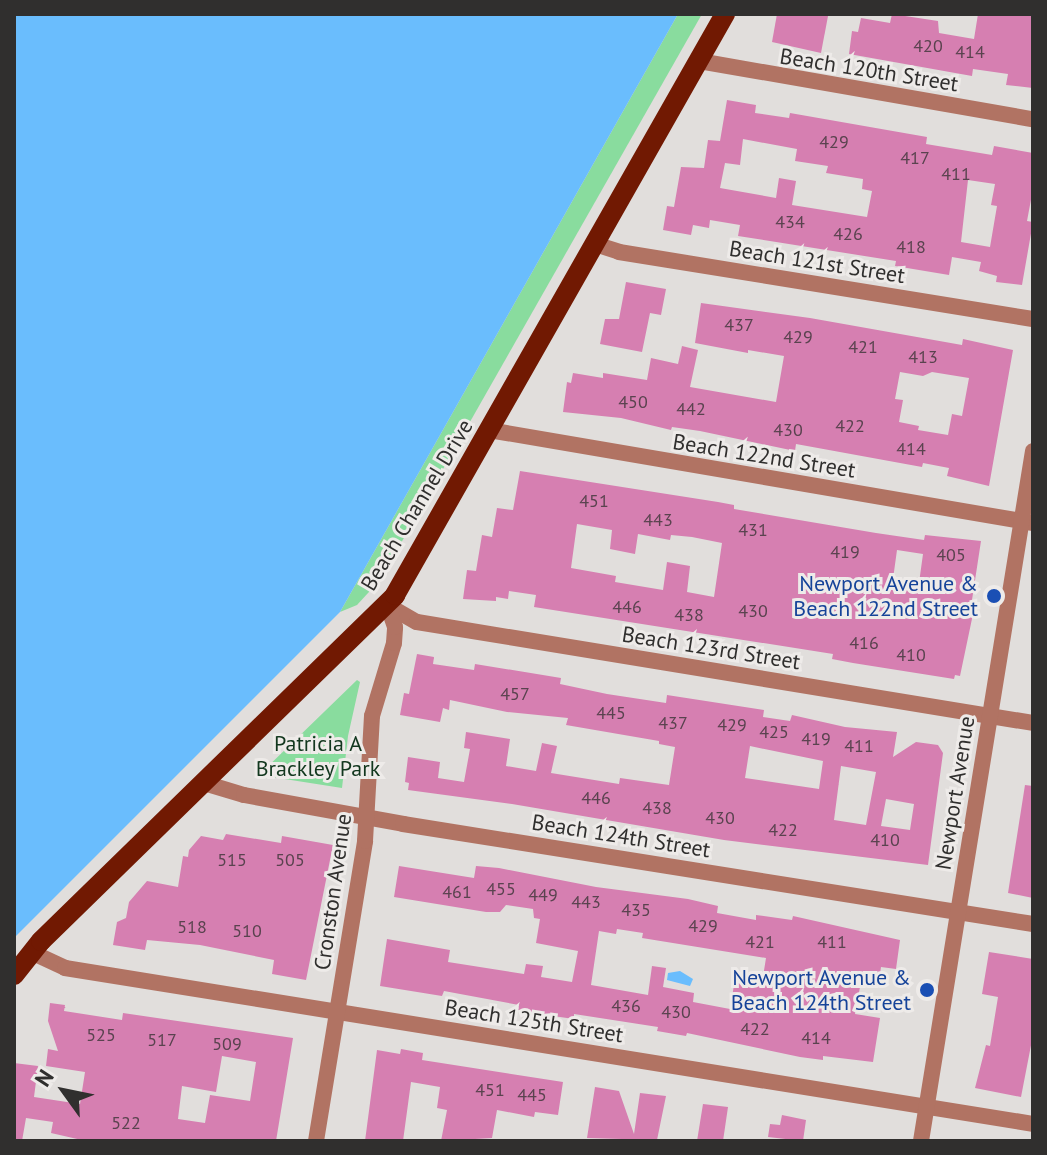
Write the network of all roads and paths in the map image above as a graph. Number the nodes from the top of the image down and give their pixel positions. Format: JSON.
{"nodes":[{"id":1,"x":725,"y":14,"type":"edge"},
{"id":2,"x":699,"y":61,"type":"junction"},
{"id":3,"x":1033,"y":119,"type":"edge"},
{"id":4,"x":595,"y":244,"type":"junction"},
{"id":5,"x":1033,"y":319,"type":"edge"},
{"id":6,"x":489,"y":430,"type":"junction"},
{"id":7,"x":1033,"y":451,"type":"edge"},
{"id":8,"x":1027,"y":522,"type":"edge"},
{"id":9,"x":387,"y":605,"type":"junction"},
{"id":10,"x":990,"y":716,"type":"junction"},
{"id":11,"x":1033,"y":723,"type":"edge"},
{"id":12,"x":204,"y":783,"type":"junction"},
{"id":13,"x":367,"y":817,"type":"junction"},
{"id":14,"x":958,"y":912,"type":"junction"},
{"id":15,"x":1033,"y":924,"type":"edge"},
{"id":16,"x":31,"y":952,"type":"junction"},
{"id":17,"x":14,"y":975,"type":"edge"},
{"id":18,"x":337,"y":1012,"type":"junction"},
{"id":19,"x":926,"y":1107,"type":"junction"},
{"id":20,"x":1033,"y":1124,"type":"edge"},
{"id":21,"x":316,"y":1141,"type":"edge"},
{"id":22,"x":921,"y":1141,"type":"edge"}],
"edges":[{"from":1,"to":2,"type":"main road","name":"Beach Channel Drive"},
{"from":2,"to":3,"type":"street","name":"Beach 120th Street"},
{"from":2,"to":4,"type":"main road","name":"Beach Channel Drive"},
{"from":4,"to":5,"type":"street","name":"Beach 121st Street"},
{"from":4,"to":6,"type":"main road","name":"Beach Channel Drive"},
{"from":6,"to":8,"type":"street","name":"Beach 122nd Street"},
{"from":6,"to":9,"type":"main road","name":"Beach Channel Drive"},
{"from":7,"to":8,"type":"street","name":"Newport Avenue"},
{"from":8,"to":10,"type":"street","name":"Newport Avenue"},
{"from":9,"to":10,"type":"street","name":"Beach 123rd Street"},
{"from":9,"to":12,"type":"main road","name":"Beach Channel Drive"},
{"from":9,"to":13,"type":"street","name":"Cronston Avenue"},
{"from":10,"to":11,"type":"street","name":"Beach 123rd Street"},
{"from":10,"to":14,"type":"street","name":"Newport Avenue"},
{"from":12,"to":13,"type":"street","name":"Beach 124th Street"},
{"from":12,"to":16,"type":"main road","name":"Beach Channel Drive"},
{"from":13,"to":14,"type":"street","name":"Beach 124th Street"},
{"from":13,"to":18,"type":"street","name":"Cronston Avenue"},
{"from":14,"to":15,"type":"street","name":"Beach 124th Street"},
{"from":14,"to":19,"type":"street","name":"Newport Avenue"},
{"from":16,"to":17,"type":"main road","name":"Beach Channel Drive"},
{"from":16,"to":18,"type":"street","name":"Beach 125th Street"},
{"from":18,"to":19,"type":"street","name":"Beach 125th Street"},
{"from":18,"to":21,"type":"street","name":"Cronston Avenue"},
{"from":19,"to":20,"type":"street","name":"Beach 125th Street"},
{"from":19,"to":22,"type":"street","name":"Newport Avenue"}]}
